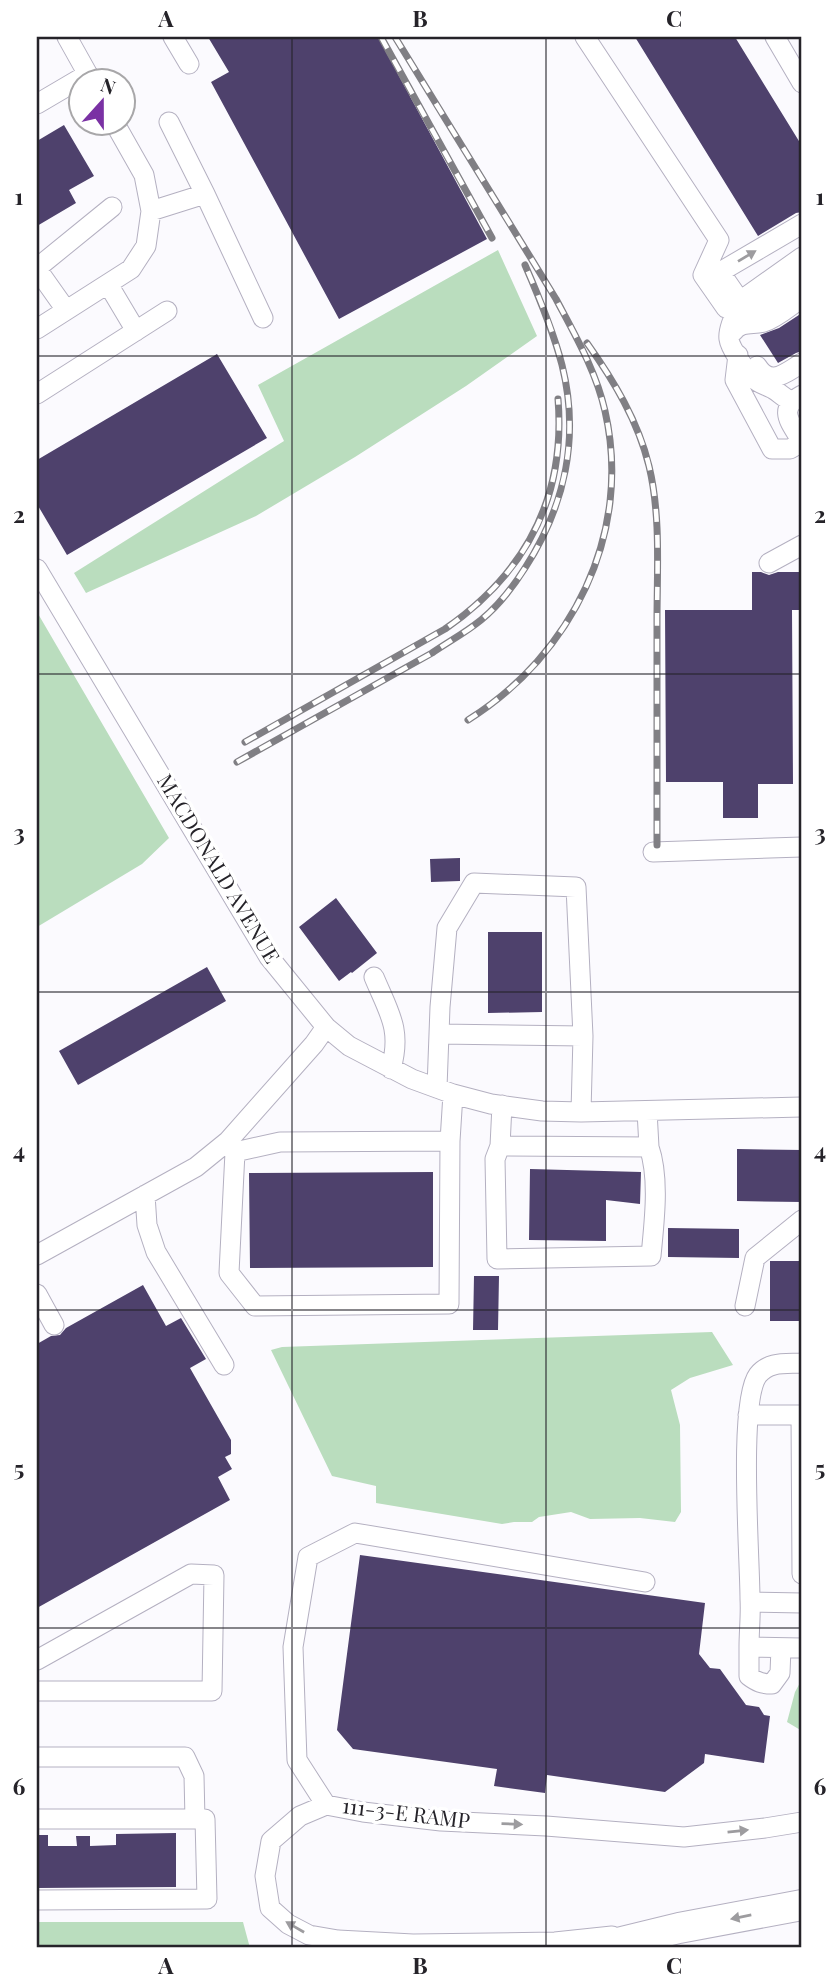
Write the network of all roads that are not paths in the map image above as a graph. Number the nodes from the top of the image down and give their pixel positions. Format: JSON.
{"nodes":[{"id":1,"x":173,"y":37,"type":"edge"},
{"id":2,"x":585,"y":37,"type":"edge"},
{"id":3,"x":775,"y":37,"type":"edge"},
{"id":4,"x":74,"y":39,"type":"edge"},
{"id":5,"x":189,"y":64,"type":"dead end"},
{"id":6,"x":85,"y":66,"type":"edge"},
{"id":7,"x":802,"y":83,"type":"edge"},
{"id":8,"x":66,"y":89,"type":"edge"},
{"id":9,"x":37,"y":104,"type":"edge"},
{"id":10,"x":169,"y":122,"type":"dead end"},
{"id":11,"x":122,"y":136,"type":"edge"},
{"id":12,"x":205,"y":194,"type":"junction"},
{"id":13,"x":112,"y":207,"type":"dead end"},
{"id":14,"x":151,"y":211,"type":"junction"},
{"id":15,"x":802,"y":224,"type":"edge"},
{"id":16,"x":802,"y":257,"type":"edge"},
{"id":17,"x":37,"y":269,"type":"edge"},
{"id":18,"x":802,"y":279,"type":"edge"},
{"id":19,"x":108,"y":284,"type":"junction"},
{"id":20,"x":802,"y":288,"type":"edge"},
{"id":21,"x":802,"y":298,"type":"edge"},
{"id":22,"x":66,"y":310,"type":"junction"},
{"id":23,"x":167,"y":311,"type":"dead end"},
{"id":24,"x":744,"y":312,"type":"junction"},
{"id":25,"x":263,"y":318,"type":"dead end"},
{"id":26,"x":37,"y":329,"type":"edge"},
{"id":27,"x":136,"y":331,"type":"junction"},
{"id":28,"x":733,"y":348,"type":"junction"},
{"id":29,"x":802,"y":363,"type":"edge"},
{"id":30,"x":37,"y":394,"type":"edge"},
{"id":31,"x":797,"y":397,"type":"edge"},
{"id":32,"x":802,"y":442,"type":"edge"},
{"id":33,"x":802,"y":545,"type":"edge"},
{"id":34,"x":769,"y":563,"type":"dead end"},
{"id":35,"x":37,"y":569,"type":"edge"},
{"id":36,"x":802,"y":847,"type":"edge"},
{"id":37,"x":653,"y":852,"type":"dead end"},
{"id":38,"x":373,"y":977,"type":"dead end"},
{"id":39,"x":326,"y":1027,"type":"junction"},
{"id":40,"x":439,"y":1034,"type":"junction"},
{"id":41,"x":583,"y":1036,"type":"junction"},
{"id":42,"x":391,"y":1069,"type":"junction"},
{"id":43,"x":445,"y":1091,"type":"junction"},
{"id":44,"x":502,"y":1105,"type":"junction"},
{"id":45,"x":802,"y":1107,"type":"edge"},
{"id":46,"x":647,"y":1111,"type":"junction"},
{"id":47,"x":581,"y":1112,"type":"junction"},
{"id":48,"x":450,"y":1141,"type":"junction"},
{"id":49,"x":500,"y":1146,"type":"junction"},
{"id":50,"x":232,"y":1147,"type":"junction"},
{"id":51,"x":649,"y":1147,"type":"junction"},
{"id":52,"x":145,"y":1195,"type":"junction"},
{"id":53,"x":802,"y":1220,"type":"edge"},
{"id":54,"x":37,"y":1255,"type":"edge"},
{"id":55,"x":37,"y":1294,"type":"edge"},
{"id":56,"x":745,"y":1306,"type":"dead end"},
{"id":57,"x":54,"y":1325,"type":"dead end"},
{"id":58,"x":802,"y":1363,"type":"edge"},
{"id":59,"x":225,"y":1365,"type":"dead end"},
{"id":60,"x":748,"y":1415,"type":"junction"},
{"id":61,"x":802,"y":1415,"type":"edge"},
{"id":62,"x":802,"y":1574,"type":"edge"},
{"id":63,"x":645,"y":1582,"type":"dead end"},
{"id":64,"x":751,"y":1602,"type":"junction"},
{"id":65,"x":802,"y":1604,"type":"edge"},
{"id":66,"x":749,"y":1647,"type":"junction"},
{"id":67,"x":781,"y":1648,"type":"junction"},
{"id":68,"x":802,"y":1648,"type":"edge"},
{"id":69,"x":37,"y":1660,"type":"edge"},
{"id":70,"x":37,"y":1691,"type":"edge"},
{"id":71,"x":37,"y":1757,"type":"edge"},
{"id":72,"x":326,"y":1805,"type":"junction"},
{"id":73,"x":802,"y":1814,"type":"edge"},
{"id":74,"x":37,"y":1819,"type":"edge"},
{"id":75,"x":195,"y":1819,"type":"junction"},
{"id":76,"x":794,"y":1823,"type":"edge"},
{"id":77,"x":37,"y":1900,"type":"edge"},
{"id":78,"x":802,"y":1905,"type":"edge"},
{"id":79,"x":679,"y":1928,"type":"junction"},
{"id":80,"x":597,"y":1948,"type":"edge"}],
"edges":[{"from":1,"to":5,"type":"street"},
{"from":2,"to":24,"type":"street"},
{"from":3,"to":7,"type":"street"},
{"from":4,"to":6,"type":"street"},
{"from":8,"to":9,"type":"street"},
{"from":10,"to":12,"type":"street"},
{"from":11,"to":14,"type":"street"},
{"from":12,"to":14,"type":"street"},
{"from":12,"to":25,"type":"street"},
{"from":13,"to":17,"type":"street"},
{"from":14,"to":19,"type":"street"},
{"from":24,"to":15,"type":"street","one_way":true},
{"from":16,"to":24,"type":"street"},
{"from":17,"to":22,"type":"street"},
{"from":18,"to":24,"type":"street"},
{"from":19,"to":22,"type":"street"},
{"from":19,"to":27,"type":"street"},
{"from":20,"to":24,"type":"street"},
{"from":21,"to":24,"type":"street"},
{"from":22,"to":26,"type":"street"},
{"from":23,"to":27,"type":"street"},
{"from":24,"to":28,"type":"street"},
{"from":24,"to":29,"type":"street"},
{"from":27,"to":30,"type":"street"},
{"from":28,"to":31,"type":"street"},
{"from":28,"to":32,"type":"street"},
{"from":31,"to":32,"type":"street"},
{"from":33,"to":34,"type":"street"},
{"from":35,"to":39,"type":"street","name":"MACDONALD AVENUE"},
{"from":36,"to":37,"type":"street"},
{"from":38,"to":42,"type":"street"},
{"from":39,"to":42,"type":"street","name":"MACDONALD AVENUE"},
{"from":39,"to":50,"type":"street"},
{"from":40,"to":41,"type":"street"},
{"from":40,"to":41,"type":"street"},
{"from":40,"to":43,"type":"street"},
{"from":41,"to":47,"type":"street"},
{"from":42,"to":43,"type":"street","name":"MACDONALD AVENUE"},
{"from":43,"to":44,"type":"street","name":"MACDONALD AVENUE"},
{"from":43,"to":48,"type":"street"},
{"from":44,"to":47,"type":"street","name":"MACDONALD AVENUE"},
{"from":44,"to":49,"type":"street"},
{"from":45,"to":46,"type":"street","name":"MACDONALD AVENUE"},
{"from":46,"to":47,"type":"street","name":"MACDONALD AVENUE"},
{"from":46,"to":51,"type":"street"},
{"from":48,"to":50,"type":"street"},
{"from":48,"to":50,"type":"street"},
{"from":49,"to":51,"type":"street"},
{"from":49,"to":51,"type":"street"},
{"from":50,"to":52,"type":"street"},
{"from":52,"to":54,"type":"street"},
{"from":52,"to":59,"type":"street"},
{"from":53,"to":56,"type":"street"},
{"from":55,"to":57,"type":"street"},
{"from":58,"to":60,"type":"street"},
{"from":60,"to":61,"type":"street"},
{"from":60,"to":64,"type":"street"},
{"from":61,"to":62,"type":"street"},
{"from":63,"to":72,"type":"street"},
{"from":64,"to":65,"type":"street"},
{"from":64,"to":66,"type":"street"},
{"from":66,"to":67,"type":"street"},
{"from":66,"to":67,"type":"street"},
{"from":67,"to":68,"type":"street"},
{"from":69,"to":70,"type":"street"},
{"from":71,"to":75,"type":"street"},
{"from":72,"to":76,"type":"street","name":"111-3-E RAMP","one_way":true},
{"from":79,"to":72,"type":"street","name":"111-3-E RAMP","one_way":true},
{"from":73,"to":76,"type":"street"},
{"from":74,"to":75,"type":"street"},
{"from":75,"to":77,"type":"street"},
{"from":78,"to":79,"type":"highway","one_way":true},
{"from":79,"to":80,"type":"highway"}]}
